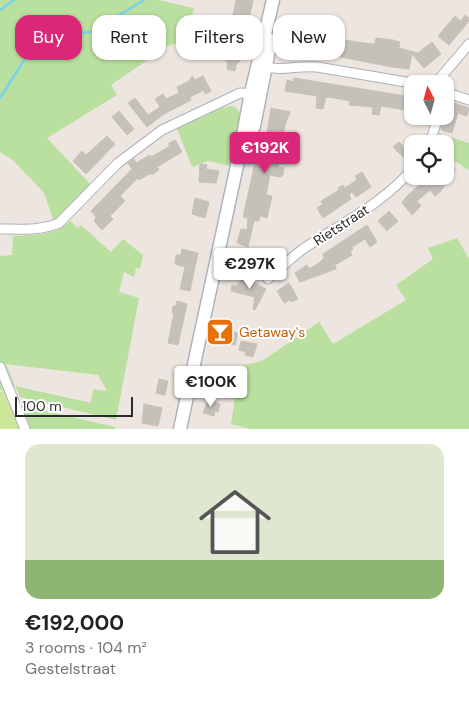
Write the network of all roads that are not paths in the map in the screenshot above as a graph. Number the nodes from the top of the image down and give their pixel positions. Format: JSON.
{"nodes":[{"id":1,"x":272,"y":6,"type":"edge"},
{"id":2,"x":469,"y":44,"type":"edge"},
{"id":3,"x":262,"y":66,"type":"junction"},
{"id":4,"x":443,"y":75,"type":"edge"},
{"id":5,"x":404,"y":82,"type":"edge"},
{"id":6,"x":256,"y":94,"type":"junction"},
{"id":7,"x":454,"y":95,"type":"edge"},
{"id":8,"x":469,"y":100,"type":"edge"},
{"id":9,"x":404,"y":177,"type":"edge"},
{"id":10,"x":0,"y":229,"type":"edge"},
{"id":11,"x":268,"y":279,"type":"dead end"},
{"id":12,"x":0,"y":366,"type":"edge"},
{"id":13,"x":25,"y":429,"type":"edge"},
{"id":14,"x":180,"y":429,"type":"edge"}],
"edges":[{"from":1,"to":3,"type":"main road"},
{"from":2,"to":4,"type":"street"},
{"from":3,"to":5,"type":"street"},
{"from":3,"to":6,"type":"main road"},
{"from":6,"to":10,"type":"street"},
{"from":6,"to":14,"type":"main road"},
{"from":7,"to":8,"type":"street"},
{"from":9,"to":11,"type":"street","name":"Rietstraat"},
{"from":12,"to":13,"type":"street"}]}
